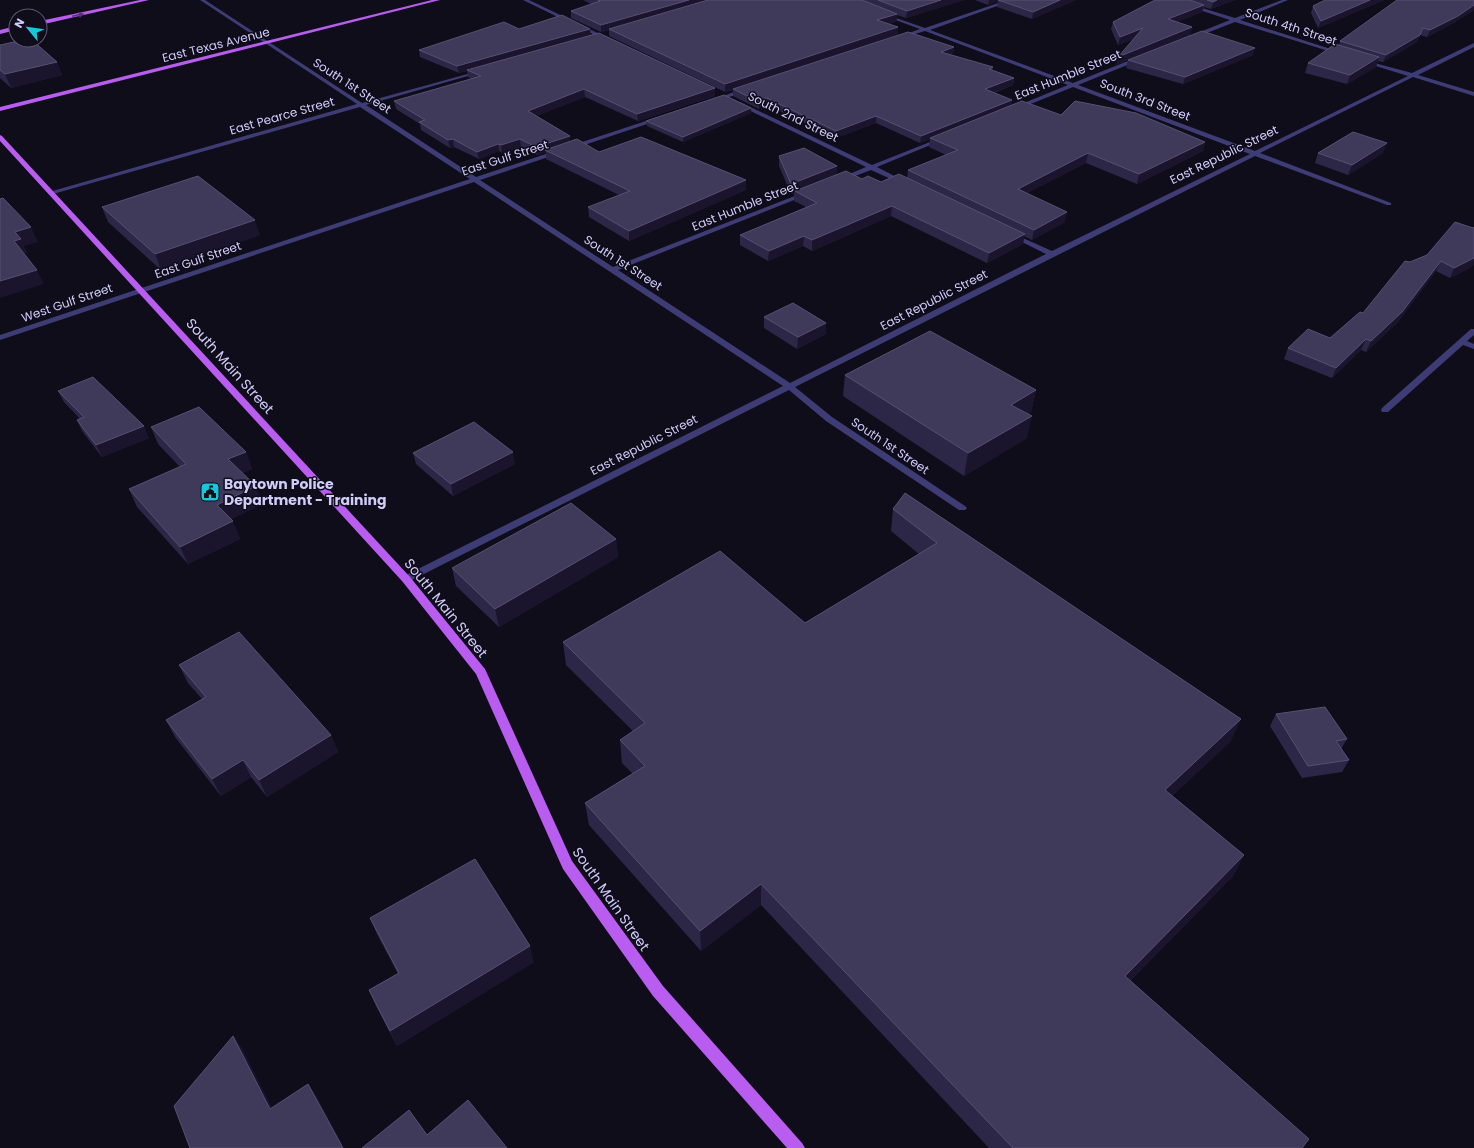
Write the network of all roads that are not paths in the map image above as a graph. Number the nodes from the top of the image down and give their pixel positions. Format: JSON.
{"nodes":[{"id":1,"x":147,"y":0,"type":"edge"},
{"id":2,"x":202,"y":0,"type":"edge"},
{"id":3,"x":438,"y":0,"type":"edge"},
{"id":4,"x":525,"y":0,"type":"edge"},
{"id":5,"x":1012,"y":0,"type":"edge"},
{"id":6,"x":1171,"y":0,"type":"edge"},
{"id":7,"x":1286,"y":0,"type":"edge"},
{"id":8,"x":876,"y":11,"type":"edge"},
{"id":9,"x":1235,"y":20,"type":"junction"},
{"id":10,"x":48,"y":21,"type":"edge"},
{"id":11,"x":925,"y":29,"type":"junction"},
{"id":12,"x":608,"y":34,"type":"edge"},
{"id":13,"x":601,"y":37,"type":"junction"},
{"id":14,"x":593,"y":39,"type":"edge"},
{"id":15,"x":896,"y":39,"type":"edge"},
{"id":16,"x":1184,"y":40,"type":"edge"},
{"id":17,"x":267,"y":43,"type":"junction"},
{"id":18,"x":615,"y":43,"type":"edge"},
{"id":19,"x":1474,"y":45,"type":"edge"},
{"id":20,"x":1146,"y":55,"type":"edge"},
{"id":21,"x":1346,"y":55,"type":"edge"},
{"id":22,"x":1361,"y":59,"type":"edge"},
{"id":23,"x":488,"y":69,"type":"edge"},
{"id":24,"x":1413,"y":76,"type":"junction"},
{"id":25,"x":1073,"y":84,"type":"junction"},
{"id":26,"x":755,"y":86,"type":"edge"},
{"id":27,"x":718,"y":93,"type":"edge"},
{"id":28,"x":1474,"y":94,"type":"edge"},
{"id":29,"x":725,"y":96,"type":"junction"},
{"id":30,"x":710,"y":101,"type":"edge"},
{"id":31,"x":360,"y":105,"type":"junction"},
{"id":32,"x":0,"y":109,"type":"edge"},
{"id":33,"x":1008,"y":111,"type":"edge"},
{"id":34,"x":665,"y":116,"type":"edge"},
{"id":35,"x":951,"y":135,"type":"edge"},
{"id":36,"x":0,"y":136,"type":"edge"},
{"id":37,"x":1254,"y":153,"type":"junction"},
{"id":38,"x":872,"y":167,"type":"junction"},
{"id":39,"x":476,"y":179,"type":"junction"},
{"id":40,"x":835,"y":182,"type":"edge"},
{"id":41,"x":908,"y":185,"type":"edge"},
{"id":42,"x":813,"y":191,"type":"edge"},
{"id":43,"x":51,"y":193,"type":"junction"},
{"id":44,"x":1390,"y":204,"type":"dead end"},
{"id":45,"x":1009,"y":233,"type":"edge"},
{"id":46,"x":1052,"y":254,"type":"junction"},
{"id":47,"x":613,"y":270,"type":"junction"},
{"id":48,"x":142,"y":290,"type":"junction"},
{"id":49,"x":1474,"y":331,"type":"edge"},
{"id":50,"x":0,"y":338,"type":"edge"},
{"id":51,"x":1461,"y":342,"type":"junction"},
{"id":52,"x":1474,"y":347,"type":"edge"},
{"id":53,"x":789,"y":386,"type":"junction"},
{"id":54,"x":1385,"y":410,"type":"dead end"},
{"id":55,"x":962,"y":508,"type":"dead end"},
{"id":56,"x":406,"y":579,"type":"junction"},
{"id":57,"x":797,"y":1148,"type":"edge"}],
"edges":[{"from":10,"to":1,"type":"main road","one_way":true},
{"from":2,"to":17,"type":"street","name":"South 1st Street"},
{"from":3,"to":17,"type":"main road","name":"East Texas Avenue"},
{"from":4,"to":13,"type":"street"},
{"from":5,"to":11,"type":"street"},
{"from":6,"to":9,"type":"street","name":"South 4th Street"},
{"from":7,"to":9,"type":"street"},
{"from":8,"to":11,"type":"street","name":"South 3rd Street"},
{"from":9,"to":16,"type":"street"},
{"from":9,"to":21,"type":"street","name":"South 4th Street"},
{"from":11,"to":15,"type":"street"},
{"from":11,"to":25,"type":"street","name":"South 3rd Street"},
{"from":12,"to":13,"type":"street"},
{"from":13,"to":14,"type":"street"},
{"from":13,"to":18,"type":"street"},
{"from":17,"to":31,"type":"street","name":"South 1st Street"},
{"from":17,"to":32,"type":"main road","name":"East Texas Avenue"},
{"from":19,"to":24,"type":"street","name":"East Republic Street"},
{"from":20,"to":25,"type":"street","name":"East Humble Street"},
{"from":22,"to":24,"type":"street"},
{"from":23,"to":31,"type":"street","name":"East Pearce Street"},
{"from":24,"to":28,"type":"street"},
{"from":24,"to":37,"type":"street","name":"East Republic Street"},
{"from":25,"to":33,"type":"street","name":"East Humble Street"},
{"from":25,"to":37,"type":"street","name":"South 3rd Street"},
{"from":26,"to":29,"type":"street"},
{"from":27,"to":29,"type":"street","name":"South 2nd Street"},
{"from":29,"to":30,"type":"street"},
{"from":29,"to":38,"type":"street","name":"South 2nd Street"},
{"from":31,"to":39,"type":"street","name":"South 1st Street"},
{"from":31,"to":43,"type":"street","name":"East Pearce Street"},
{"from":34,"to":39,"type":"street","name":"East Gulf Street"},
{"from":35,"to":38,"type":"street"},
{"from":36,"to":43,"type":"main road","name":"South Main Street"},
{"from":37,"to":44,"type":"street","name":"South 3rd Street"},
{"from":37,"to":46,"type":"street","name":"East Republic Street"},
{"from":38,"to":40,"type":"street"},
{"from":38,"to":41,"type":"street","name":"South 2nd Street"},
{"from":39,"to":47,"type":"street","name":"South 1st Street"},
{"from":39,"to":48,"type":"street","name":"East Gulf Street"},
{"from":42,"to":47,"type":"street","name":"East Humble Street"},
{"from":43,"to":48,"type":"main road","name":"South Main Street"},
{"from":45,"to":46,"type":"street"},
{"from":46,"to":53,"type":"street","name":"East Republic Street"},
{"from":47,"to":53,"type":"street","name":"South 1st Street"},
{"from":48,"to":50,"type":"street","name":"West Gulf Street"},
{"from":48,"to":56,"type":"main road","name":"South Main Street"},
{"from":49,"to":51,"type":"street"},
{"from":51,"to":52,"type":"street"},
{"from":51,"to":54,"type":"street"},
{"from":53,"to":55,"type":"street","name":"South 1st Street"},
{"from":53,"to":56,"type":"street","name":"East Republic Street"},
{"from":56,"to":57,"type":"main road","name":"South Main Street"}]}
